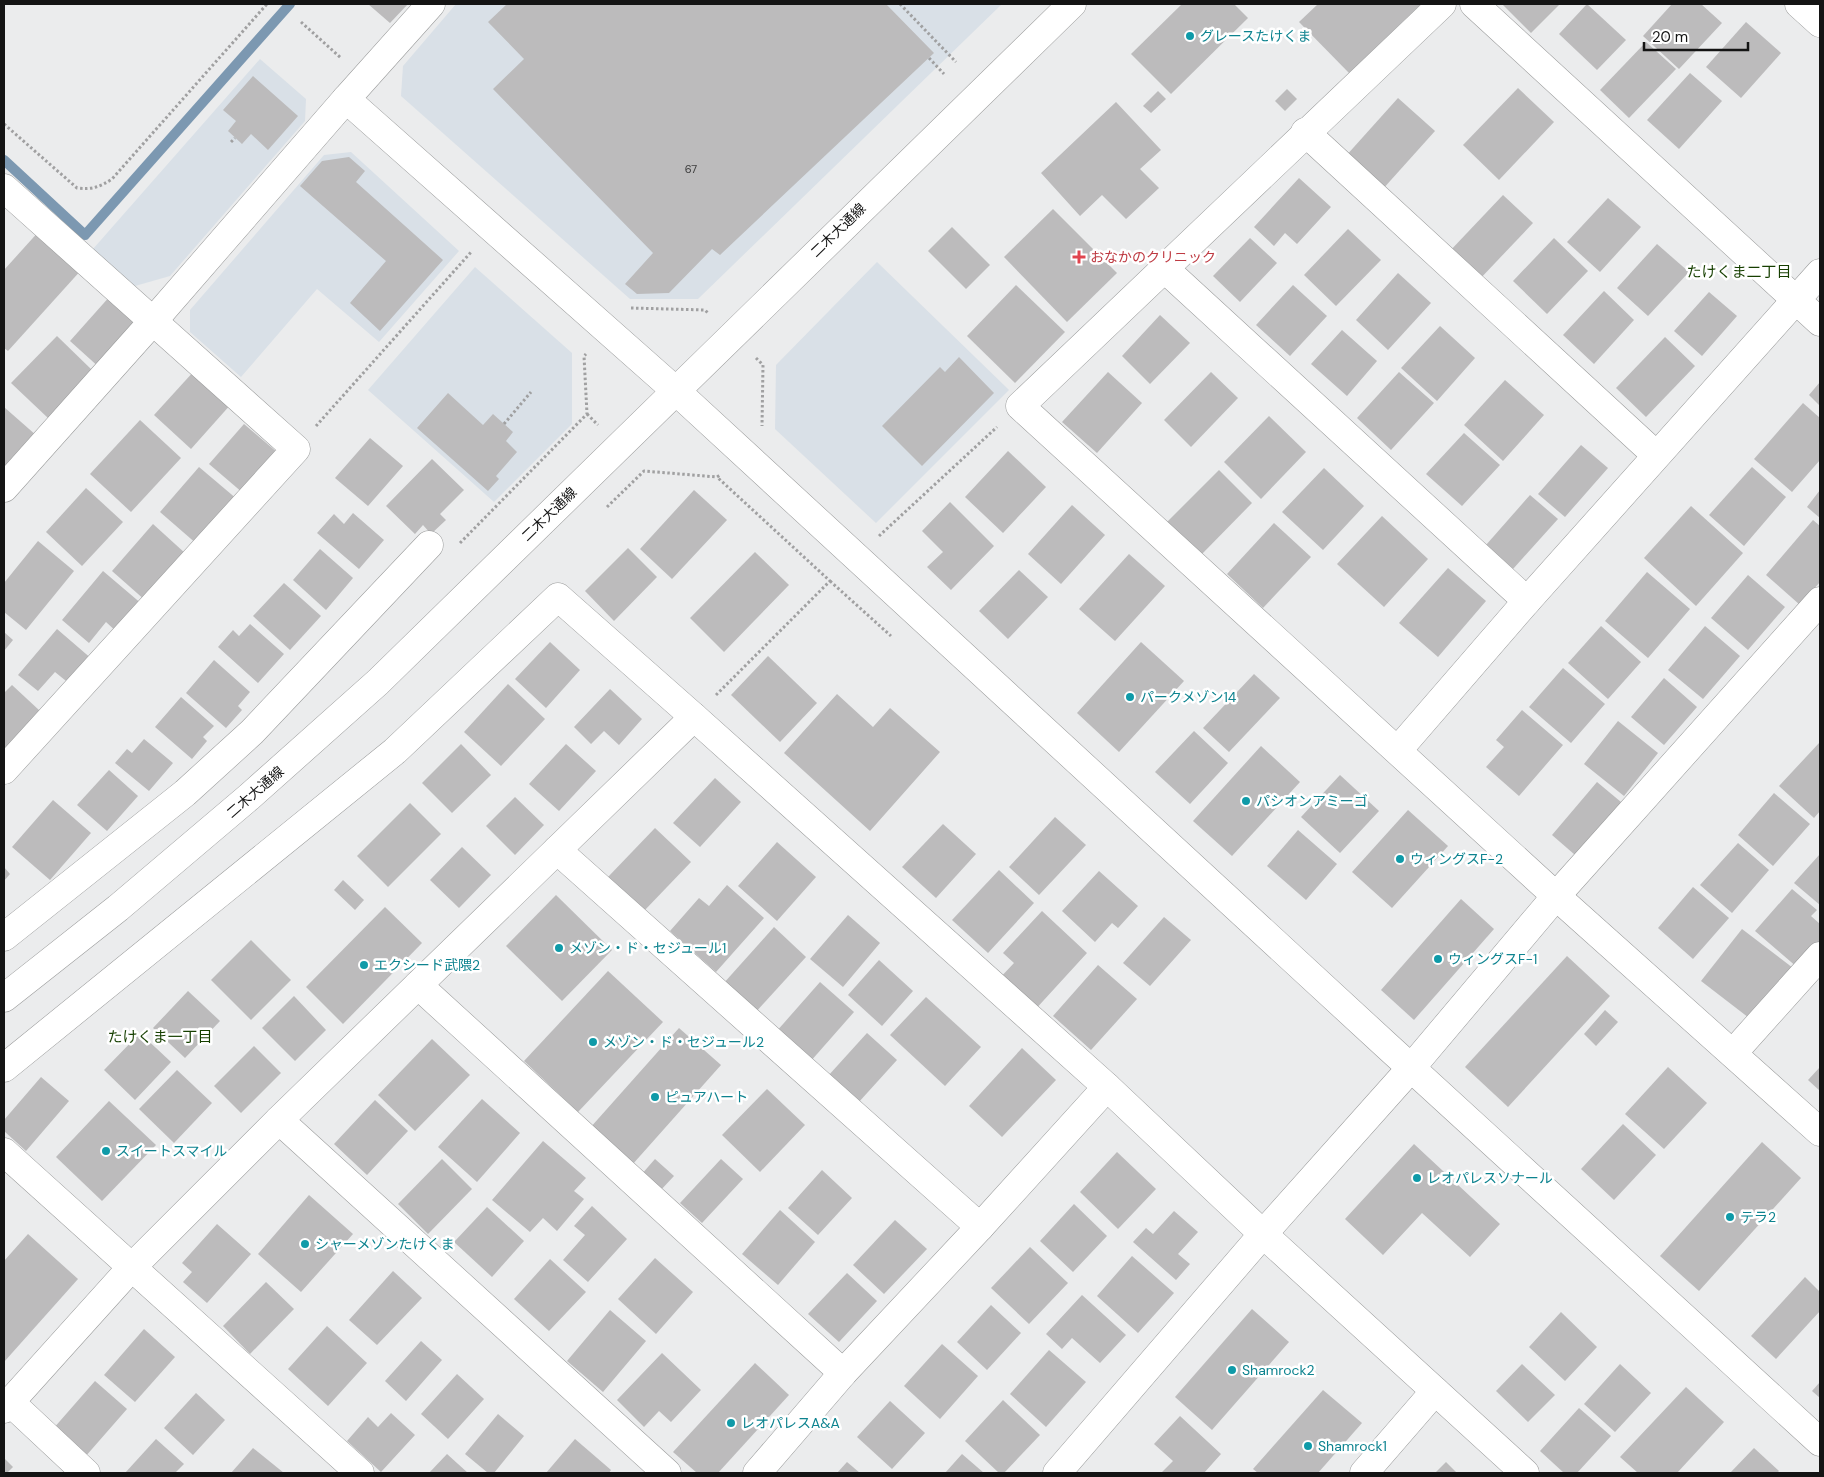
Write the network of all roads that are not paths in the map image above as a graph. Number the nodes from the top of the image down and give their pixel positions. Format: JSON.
{"nodes":[{"id":1,"x":431,"y":4,"type":"edge"},
{"id":2,"x":1072,"y":4,"type":"edge"},
{"id":3,"x":1442,"y":4,"type":"edge"},
{"id":4,"x":1474,"y":4,"type":"edge"},
{"id":5,"x":1799,"y":4,"type":"edge"},
{"id":6,"x":1820,"y":23,"type":"edge"},
{"id":7,"x":346,"y":99,"type":"junction"},
{"id":8,"x":1305,"y":132,"type":"junction"},
{"id":9,"x":4,"y":188,"type":"edge"},
{"id":10,"x":1164,"y":270,"type":"junction"},
{"id":11,"x":1820,"y":273,"type":"edge"},
{"id":12,"x":1797,"y":300,"type":"junction"},
{"id":13,"x":154,"y":320,"type":"junction"},
{"id":14,"x":1820,"y":322,"type":"edge"},
{"id":15,"x":676,"y":391,"type":"junction"},
{"id":16,"x":1656,"y":455,"type":"junction"},
{"id":17,"x":4,"y":488,"type":"edge"},
{"id":18,"x":429,"y":545,"type":"dead end"},
{"id":19,"x":1527,"y":600,"type":"junction"},
{"id":20,"x":1820,"y":601,"type":"edge"},
{"id":21,"x":694,"y":716,"type":"junction"},
{"id":22,"x":1398,"y":750,"type":"junction"},
{"id":23,"x":4,"y":770,"type":"edge"},
{"id":24,"x":557,"y":850,"type":"junction"},
{"id":25,"x":1556,"y":896,"type":"junction"},
{"id":26,"x":4,"y":937,"type":"edge"},
{"id":27,"x":1820,"y":956,"type":"edge"},
{"id":28,"x":418,"y":985,"type":"junction"},
{"id":29,"x":4,"y":998,"type":"edge"},
{"id":30,"x":1733,"y":1053,"type":"junction"},
{"id":31,"x":4,"y":1068,"type":"edge"},
{"id":32,"x":1411,"y":1068,"type":"junction"},
{"id":33,"x":1107,"y":1087,"type":"junction"},
{"id":34,"x":279,"y":1120,"type":"junction"},
{"id":35,"x":1820,"y":1132,"type":"edge"},
{"id":36,"x":4,"y":1152,"type":"edge"},
{"id":37,"x":980,"y":1227,"type":"junction"},
{"id":38,"x":1263,"y":1234,"type":"junction"},
{"id":39,"x":132,"y":1268,"type":"junction"},
{"id":40,"x":843,"y":1373,"type":"junction"},
{"id":41,"x":1435,"y":1391,"type":"junction"},
{"id":42,"x":7,"y":1405,"type":"edge"},
{"id":43,"x":1820,"y":1442,"type":"edge"},
{"id":44,"x":86,"y":1473,"type":"edge"},
{"id":45,"x":360,"y":1473,"type":"edge"},
{"id":46,"x":667,"y":1473,"type":"edge"},
{"id":47,"x":757,"y":1473,"type":"edge"},
{"id":48,"x":1056,"y":1473,"type":"edge"},
{"id":49,"x":1364,"y":1473,"type":"edge"},
{"id":50,"x":1525,"y":1473,"type":"edge"}],
"edges":[{"from":1,"to":7,"type":"street"},
{"from":2,"to":15,"type":"street","name":"二木大通線"},
{"from":3,"to":8,"type":"street"},
{"from":4,"to":12,"type":"street"},
{"from":5,"to":6,"type":"street"},
{"from":7,"to":13,"type":"street"},
{"from":7,"to":15,"type":"street"},
{"from":8,"to":10,"type":"street"},
{"from":8,"to":16,"type":"street"},
{"from":9,"to":13,"type":"street"},
{"from":10,"to":19,"type":"street"},
{"from":10,"to":22,"type":"street"},
{"from":11,"to":12,"type":"street"},
{"from":12,"to":14,"type":"street"},
{"from":12,"to":16,"type":"street"},
{"from":13,"to":17,"type":"street"},
{"from":13,"to":23,"type":"street"},
{"from":15,"to":29,"type":"street","name":"二木大通線"},
{"from":15,"to":32,"type":"street"},
{"from":16,"to":19,"type":"street"},
{"from":18,"to":26,"type":"street"},
{"from":19,"to":22,"type":"street"},
{"from":20,"to":25,"type":"street"},
{"from":21,"to":24,"type":"street"},
{"from":21,"to":31,"type":"street"},
{"from":21,"to":33,"type":"street"},
{"from":22,"to":25,"type":"street"},
{"from":24,"to":28,"type":"street"},
{"from":24,"to":37,"type":"street"},
{"from":25,"to":30,"type":"street"},
{"from":25,"to":32,"type":"street"},
{"from":27,"to":30,"type":"street"},
{"from":28,"to":34,"type":"street"},
{"from":28,"to":40,"type":"street"},
{"from":30,"to":35,"type":"street"},
{"from":32,"to":38,"type":"street"},
{"from":32,"to":43,"type":"street"},
{"from":33,"to":37,"type":"street"},
{"from":33,"to":38,"type":"street"},
{"from":34,"to":39,"type":"street"},
{"from":34,"to":46,"type":"street"},
{"from":36,"to":39,"type":"street"},
{"from":37,"to":40,"type":"street"},
{"from":38,"to":41,"type":"street"},
{"from":38,"to":48,"type":"street"},
{"from":39,"to":42,"type":"street"},
{"from":39,"to":45,"type":"street"},
{"from":40,"to":47,"type":"street"},
{"from":41,"to":49,"type":"street"},
{"from":41,"to":50,"type":"street"},
{"from":42,"to":44,"type":"street"}]}
